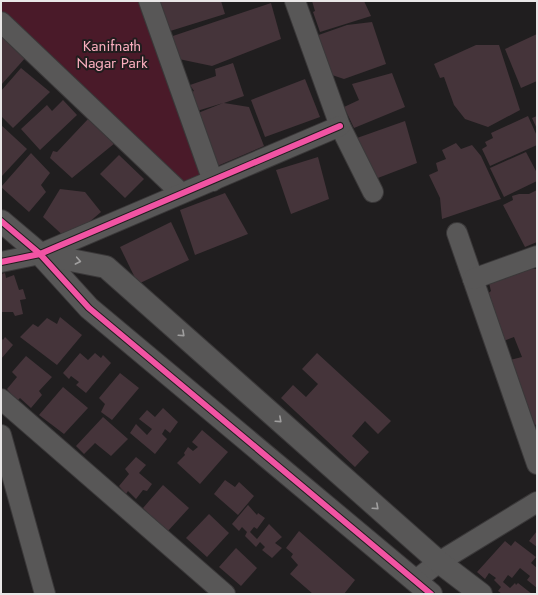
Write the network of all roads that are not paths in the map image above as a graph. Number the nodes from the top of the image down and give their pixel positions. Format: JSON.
{"nodes":[{"id":1,"x":148,"y":1,"type":"edge"},
{"id":2,"x":295,"y":1,"type":"edge"},
{"id":3,"x":1,"y":22,"type":"edge"},
{"id":4,"x":340,"y":126,"type":"junction"},
{"id":5,"x":213,"y":181,"type":"junction"},
{"id":6,"x":373,"y":192,"type":"dead end"},
{"id":7,"x":181,"y":193,"type":"junction"},
{"id":8,"x":1,"y":221,"type":"edge"},
{"id":9,"x":457,"y":233,"type":"dead end"},
{"id":10,"x":40,"y":254,"type":"junction"},
{"id":11,"x":537,"y":256,"type":"edge"},
{"id":12,"x":1,"y":262,"type":"edge"},
{"id":13,"x":473,"y":279,"type":"junction"},
{"id":14,"x":1,"y":399,"type":"edge"},
{"id":15,"x":1,"y":435,"type":"edge"},
{"id":16,"x":537,"y":464,"type":"edge"},
{"id":17,"x":537,"y":502,"type":"edge"},
{"id":18,"x":439,"y":562,"type":"junction"},
{"id":19,"x":424,"y":587,"type":"edge"},
{"id":20,"x":45,"y":594,"type":"edge"},
{"id":21,"x":225,"y":594,"type":"edge"},
{"id":22,"x":481,"y":594,"type":"edge"}],
"edges":[{"from":1,"to":5,"type":"street"},
{"from":2,"to":4,"type":"street"},
{"from":3,"to":7,"type":"street"},
{"from":4,"to":5,"type":"street"},
{"from":4,"to":6,"type":"street"},
{"from":5,"to":7,"type":"street"},
{"from":7,"to":10,"type":"street"},
{"from":8,"to":10,"type":"street"},
{"from":9,"to":13,"type":"street"},
{"from":10,"to":12,"type":"street"},
{"from":10,"to":18,"type":"street","one_way":true},
{"from":10,"to":19,"type":"street"},
{"from":11,"to":13,"type":"street"},
{"from":13,"to":16,"type":"street"},
{"from":14,"to":21,"type":"street"},
{"from":15,"to":20,"type":"street"},
{"from":17,"to":18,"type":"street"},
{"from":18,"to":19,"type":"street"},
{"from":18,"to":22,"type":"street"}]}
